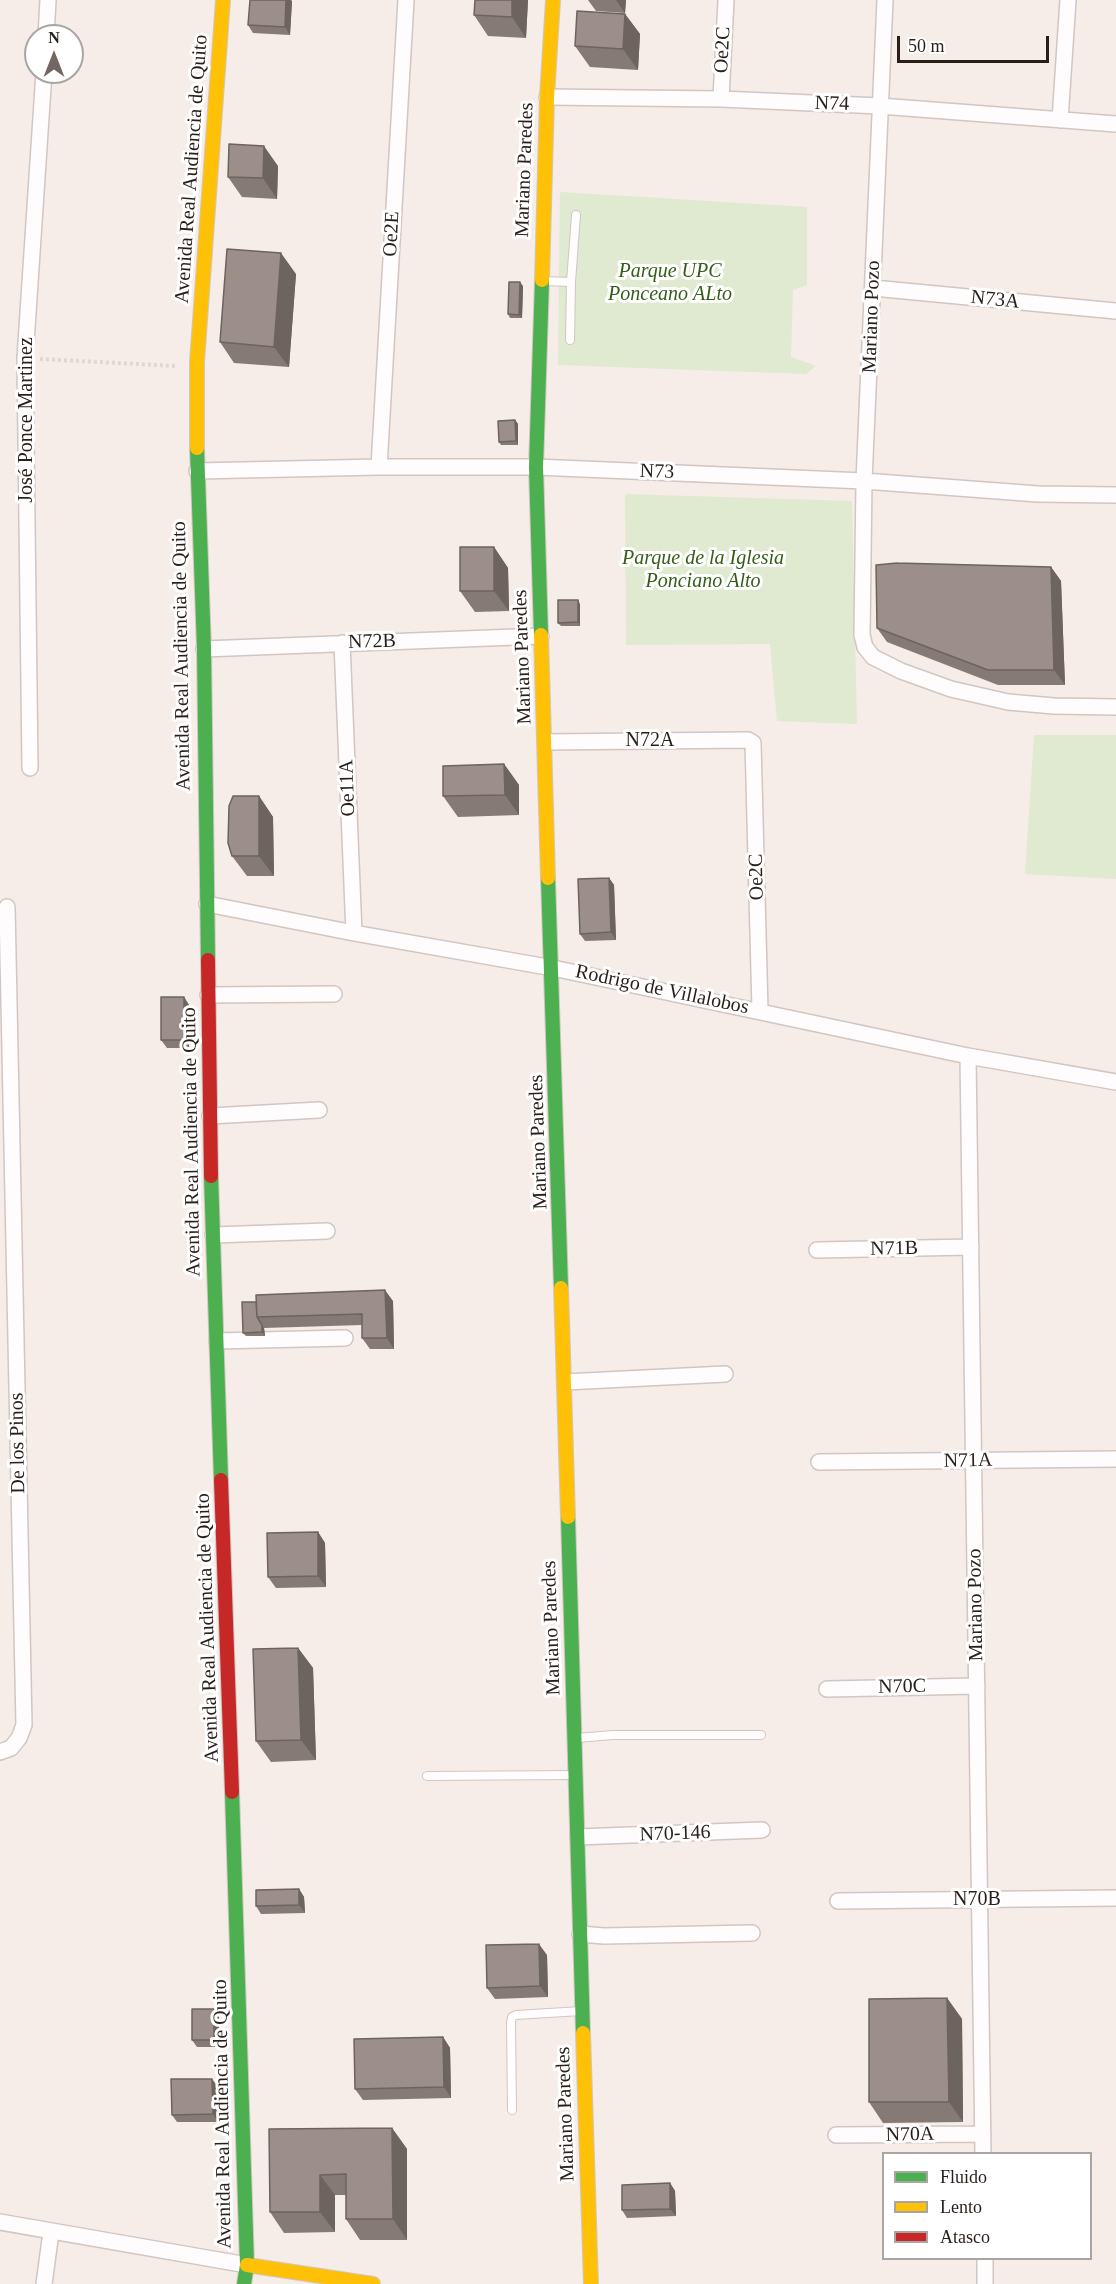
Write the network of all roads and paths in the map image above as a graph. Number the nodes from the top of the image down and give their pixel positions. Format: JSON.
{"nodes":[{"id":1,"x":48,"y":0,"type":"edge"},
{"id":2,"x":223,"y":0,"type":"edge"},
{"id":3,"x":406,"y":0,"type":"edge"},
{"id":4,"x":553,"y":0,"type":"edge"},
{"id":5,"x":726,"y":0,"type":"edge"},
{"id":6,"x":885,"y":0,"type":"edge"},
{"id":7,"x":1068,"y":0,"type":"edge"},
{"id":8,"x":47,"y":24,"type":"edge"},
{"id":9,"x":43,"y":84,"type":"edge"},
{"id":10,"x":547,"y":97,"type":"junction"},
{"id":11,"x":721,"y":99,"type":"junction"},
{"id":12,"x":880,"y":106,"type":"junction"},
{"id":13,"x":1059,"y":120,"type":"junction"},
{"id":14,"x":1116,"y":124,"type":"edge"},
{"id":15,"x":576,"y":215,"type":"dead end"},
{"id":16,"x":542,"y":281,"type":"junction"},
{"id":17,"x":571,"y":282,"type":"junction"},
{"id":18,"x":873,"y":288,"type":"junction"},
{"id":19,"x":1116,"y":311,"type":"edge"},
{"id":20,"x":570,"y":340,"type":"dead end"},
{"id":21,"x":26,"y":358,"type":"junction"},
{"id":22,"x":173,"y":366,"type":"dead end"},
{"id":23,"x":379,"y":467,"type":"junction"},
{"id":24,"x":536,"y":467,"type":"junction"},
{"id":25,"x":197,"y":471,"type":"junction"},
{"id":26,"x":864,"y":481,"type":"junction"},
{"id":27,"x":1116,"y":495,"type":"edge"},
{"id":28,"x":541,"y":636,"type":"junction"},
{"id":29,"x":342,"y":643,"type":"junction"},
{"id":30,"x":204,"y":649,"type":"junction"},
{"id":31,"x":1116,"y":707,"type":"edge"},
{"id":32,"x":546,"y":742,"type":"junction"},
{"id":33,"x":753,"y":743,"type":"joint"},
{"id":34,"x":30,"y":768,"type":"dead end"},
{"id":35,"x":207,"y":904,"type":"junction"},
{"id":36,"x":7,"y":907,"type":"dead end"},
{"id":37,"x":354,"y":933,"type":"junction"},
{"id":38,"x":553,"y":968,"type":"junction"},
{"id":39,"x":334,"y":994,"type":"dead end"},
{"id":40,"x":208,"y":995,"type":"junction"},
{"id":41,"x":760,"y":1010,"type":"junction"},
{"id":42,"x":968,"y":1056,"type":"junction"},
{"id":43,"x":1116,"y":1082,"type":"edge"},
{"id":44,"x":319,"y":1110,"type":"dead end"},
{"id":45,"x":210,"y":1116,"type":"junction"},
{"id":46,"x":327,"y":1232,"type":"dead end"},
{"id":47,"x":213,"y":1235,"type":"junction"},
{"id":48,"x":971,"y":1248,"type":"junction"},
{"id":49,"x":817,"y":1250,"type":"dead end"},
{"id":50,"x":345,"y":1338,"type":"dead end"},
{"id":51,"x":217,"y":1341,"type":"junction"},
{"id":52,"x":725,"y":1374,"type":"dead end"},
{"id":53,"x":565,"y":1382,"type":"junction"},
{"id":54,"x":1116,"y":1459,"type":"edge"},
{"id":55,"x":974,"y":1461,"type":"junction"},
{"id":56,"x":819,"y":1462,"type":"dead end"},
{"id":57,"x":977,"y":1686,"type":"junction"},
{"id":58,"x":827,"y":1689,"type":"dead end"},
{"id":59,"x":760,"y":1735,"type":"dead end"},
{"id":60,"x":575,"y":1738,"type":"junction"},
{"id":61,"x":0,"y":1752,"type":"edge"},
{"id":62,"x":576,"y":1775,"type":"junction"},
{"id":63,"x":427,"y":1776,"type":"dead end"},
{"id":64,"x":762,"y":1830,"type":"dead end"},
{"id":65,"x":582,"y":1837,"type":"junction"},
{"id":66,"x":1116,"y":1898,"type":"edge"},
{"id":67,"x":838,"y":1900,"type":"dead end"},
{"id":68,"x":980,"y":1900,"type":"junction"},
{"id":69,"x":752,"y":1933,"type":"dead end"},
{"id":70,"x":580,"y":1934,"type":"junction"},
{"id":71,"x":583,"y":2011,"type":"junction"},
{"id":72,"x":512,"y":2110,"type":"dead end"},
{"id":73,"x":983,"y":2134,"type":"junction"},
{"id":74,"x":836,"y":2135,"type":"dead end"},
{"id":75,"x":983,"y":2152,"type":"edge"},
{"id":76,"x":0,"y":2222,"type":"edge"},
{"id":77,"x":51,"y":2232,"type":"junction"},
{"id":78,"x":985,"y":2260,"type":"edge"},
{"id":79,"x":247,"y":2265,"type":"junction"},
{"id":80,"x":282,"y":2277,"type":"edge"},
{"id":81,"x":44,"y":2284,"type":"edge"},
{"id":82,"x":244,"y":2284,"type":"edge"},
{"id":83,"x":373,"y":2284,"type":"edge"},
{"id":84,"x":591,"y":2284,"type":"edge"},
{"id":85,"x":985,"y":2284,"type":"edge"}],
"edges":[{"from":1,"to":8,"type":"street"},
{"from":2,"to":25,"type":"main road","name":"Avenida Real Audiencia de Quito"},
{"from":3,"to":23,"type":"street","name":"Oe2E"},
{"from":4,"to":10,"type":"main road","name":"Mariano Paredes"},
{"from":5,"to":11,"type":"street","name":"Oe2C"},
{"from":6,"to":12,"type":"street","name":"Mariano Pozo"},
{"from":7,"to":13,"type":"street"},
{"from":9,"to":21,"type":"street","name":"José Ponce Martinez"},
{"from":10,"to":11,"type":"street","name":"N74"},
{"from":10,"to":16,"type":"main road","name":"Mariano Paredes"},
{"from":11,"to":12,"type":"street","name":"N74"},
{"from":12,"to":13,"type":"street","name":"N74"},
{"from":12,"to":18,"type":"street","name":"Mariano Pozo"},
{"from":13,"to":14,"type":"street","name":"N74"},
{"from":15,"to":17,"type":"lane"},
{"from":16,"to":17,"type":"lane"},
{"from":16,"to":24,"type":"main road","name":"Mariano Paredes"},
{"from":17,"to":20,"type":"lane"},
{"from":18,"to":19,"type":"street","name":"N73A"},
{"from":18,"to":26,"type":"street","name":"Mariano Pozo"},
{"from":21,"to":22,"type":"path"},
{"from":21,"to":34,"type":"street","name":"José Ponce Martinez"},
{"from":23,"to":24,"type":"street","name":"N73"},
{"from":23,"to":25,"type":"street","name":"N73"},
{"from":24,"to":26,"type":"street","name":"N73"},
{"from":24,"to":28,"type":"main road","name":"Mariano Paredes"},
{"from":25,"to":30,"type":"main road","name":"Avenida Real Audiencia de Quito"},
{"from":26,"to":27,"type":"street","name":"N73"},
{"from":26,"to":31,"type":"street","name":"Mariano Pozo"},
{"from":28,"to":29,"type":"street","name":"N72B"},
{"from":28,"to":32,"type":"main road","name":"Mariano Paredes"},
{"from":29,"to":30,"type":"street","name":"N72B"},
{"from":29,"to":37,"type":"street","name":"Oe11A"},
{"from":30,"to":35,"type":"main road","name":"Avenida Real Audiencia de Quito"},
{"from":32,"to":33,"type":"street","name":"N72A"},
{"from":32,"to":38,"type":"main road","name":"Mariano Paredes"},
{"from":33,"to":41,"type":"street","name":"Oe2C"},
{"from":35,"to":37,"type":"street","name":"Rodrigo de Villalobos"},
{"from":35,"to":40,"type":"main road","name":"Avenida Real Audiencia de Quito"},
{"from":36,"to":61,"type":"street","name":"De los Pinos"},
{"from":37,"to":38,"type":"street","name":"Rodrigo de Villalobos"},
{"from":38,"to":41,"type":"street","name":"Rodrigo de Villalobos"},
{"from":38,"to":53,"type":"main road","name":"Mariano Paredes"},
{"from":39,"to":40,"type":"street"},
{"from":40,"to":45,"type":"main road","name":"Avenida Real Audiencia de Quito"},
{"from":41,"to":42,"type":"street","name":"Rodrigo de Villalobos"},
{"from":42,"to":43,"type":"street","name":"Rodrigo de Villalobos"},
{"from":42,"to":48,"type":"street","name":"Mariano Pozo"},
{"from":44,"to":45,"type":"street"},
{"from":45,"to":47,"type":"main road","name":"Avenida Real Audiencia de Quito"},
{"from":46,"to":47,"type":"street"},
{"from":47,"to":51,"type":"main road","name":"Avenida Real Audiencia de Quito"},
{"from":48,"to":49,"type":"street","name":"N71B"},
{"from":48,"to":55,"type":"street","name":"Mariano Pozo"},
{"from":50,"to":51,"type":"street"},
{"from":51,"to":79,"type":"main road","name":"Avenida Real Audiencia de Quito"},
{"from":52,"to":53,"type":"street"},
{"from":53,"to":60,"type":"main road","name":"Mariano Paredes"},
{"from":54,"to":55,"type":"street","name":"N71A"},
{"from":55,"to":56,"type":"street","name":"N71A"},
{"from":55,"to":57,"type":"street","name":"Mariano Pozo"},
{"from":57,"to":58,"type":"street","name":"N70C"},
{"from":57,"to":68,"type":"street","name":"Mariano Pozo"},
{"from":59,"to":60,"type":"lane"},
{"from":60,"to":62,"type":"main road","name":"Mariano Paredes"},
{"from":62,"to":63,"type":"lane"},
{"from":62,"to":65,"type":"main road","name":"Mariano Paredes"},
{"from":64,"to":65,"type":"street","name":"N70-146"},
{"from":65,"to":70,"type":"main road","name":"Mariano Paredes"},
{"from":66,"to":68,"type":"street","name":"N70B"},
{"from":67,"to":68,"type":"street","name":"N70B"},
{"from":68,"to":73,"type":"street","name":"Mariano Pozo"},
{"from":69,"to":70,"type":"street"},
{"from":70,"to":71,"type":"main road","name":"Mariano Paredes"},
{"from":71,"to":72,"type":"lane"},
{"from":71,"to":84,"type":"main road","name":"Mariano Paredes"},
{"from":73,"to":74,"type":"street","name":"N70A"},
{"from":73,"to":75,"type":"street","name":"Mariano Pozo"},
{"from":76,"to":77,"type":"street"},
{"from":77,"to":79,"type":"street"},
{"from":77,"to":81,"type":"street"},
{"from":78,"to":85,"type":"street"},
{"from":79,"to":80,"type":"main road"},
{"from":79,"to":82,"type":"main road","name":"Avenida Real Audiencia de Quito"},
{"from":80,"to":83,"type":"main road"}]}
